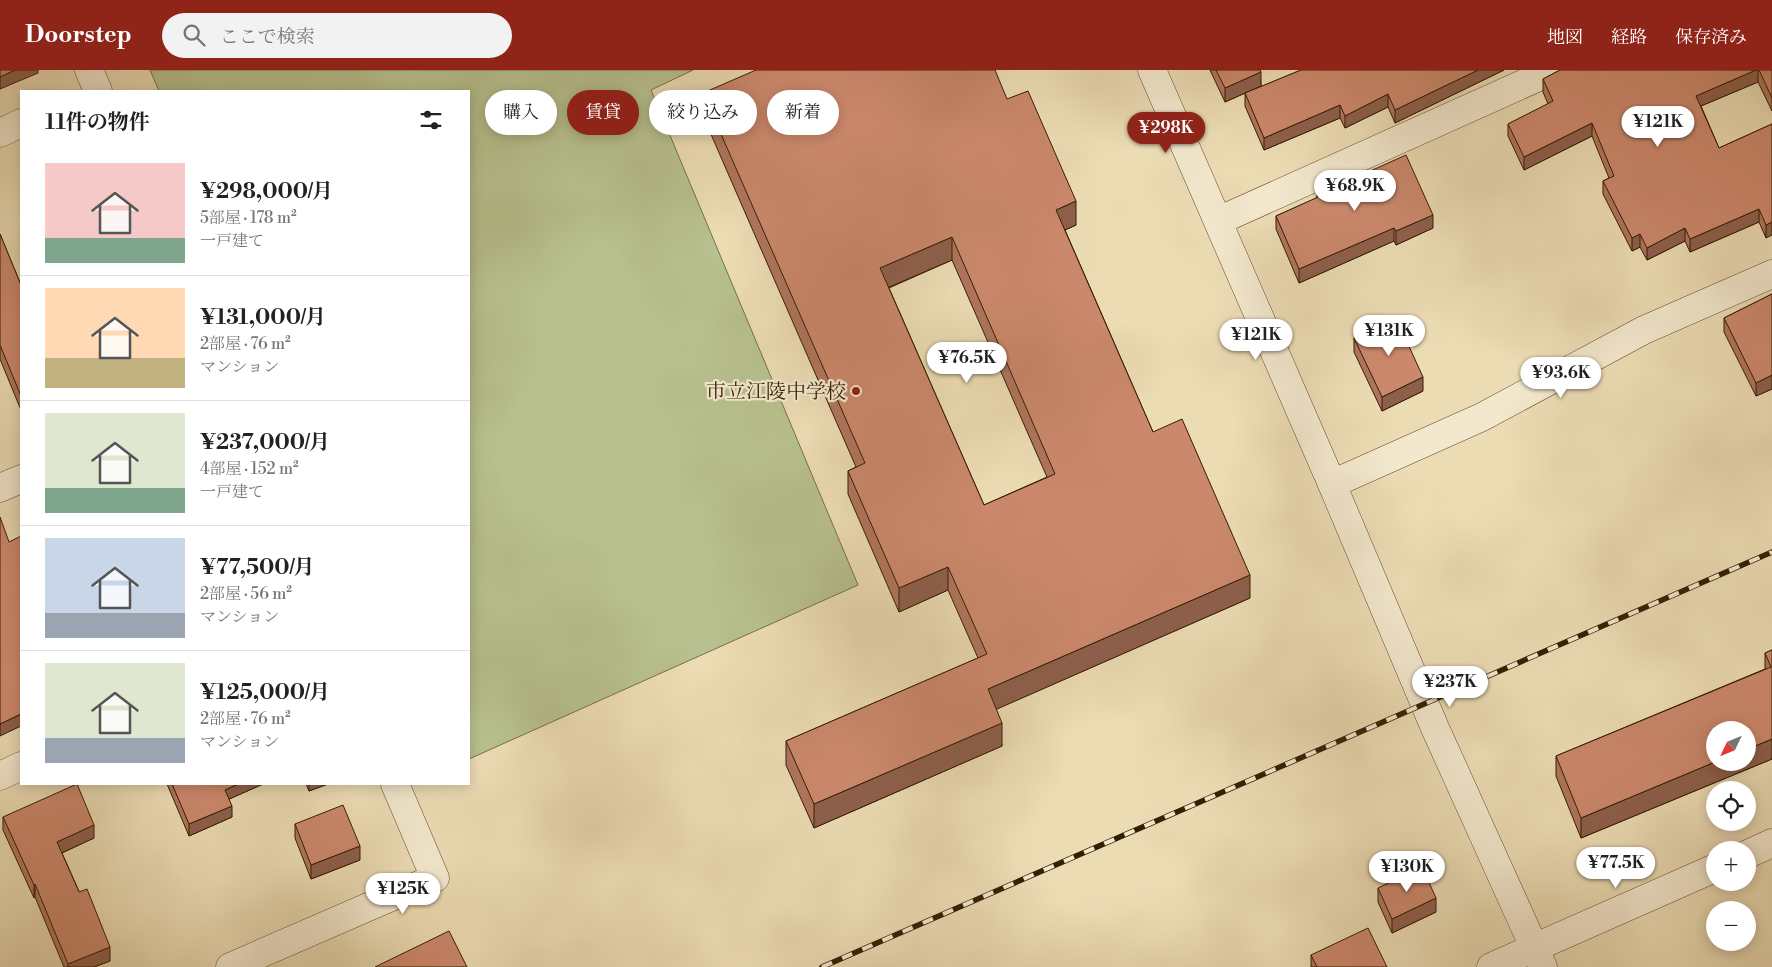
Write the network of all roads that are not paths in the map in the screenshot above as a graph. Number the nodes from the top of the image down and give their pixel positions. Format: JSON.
{"nodes":[{"id":1,"x":1152,"y":70,"type":"edge"},
{"id":2,"x":1554,"y":70,"type":"edge"},
{"id":3,"x":20,"y":123,"type":"edge"},
{"id":4,"x":0,"y":133,"type":"edge"},
{"id":5,"x":1218,"y":221,"type":"junction"},
{"id":6,"x":1772,"y":274,"type":"edge"},
{"id":7,"x":20,"y":479,"type":"edge"},
{"id":8,"x":1332,"y":484,"type":"junction"},
{"id":9,"x":0,"y":488,"type":"edge"},
{"id":10,"x":20,"y":766,"type":"edge"},
{"id":11,"x":0,"y":776,"type":"edge"},
{"id":12,"x":395,"y":785,"type":"edge"},
{"id":13,"x":1772,"y":843,"type":"edge"},
{"id":14,"x":1756,"y":850,"type":"edge"},
{"id":15,"x":1706,"y":873,"type":"edge"},
{"id":16,"x":1539,"y":957,"type":"edge"},
{"id":17,"x":230,"y":967,"type":"edge"},
{"id":18,"x":1491,"y":967,"type":"edge"}],
"edges":[{"from":1,"to":5,"type":"street"},
{"from":2,"to":5,"type":"street"},
{"from":3,"to":4,"type":"street"},
{"from":5,"to":8,"type":"street"},
{"from":6,"to":8,"type":"street"},
{"from":7,"to":9,"type":"street"},
{"from":8,"to":16,"type":"street"},
{"from":10,"to":11,"type":"street"},
{"from":12,"to":17,"type":"street"},
{"from":13,"to":14,"type":"street"},
{"from":15,"to":16,"type":"street"},
{"from":16,"to":18,"type":"street"}]}
